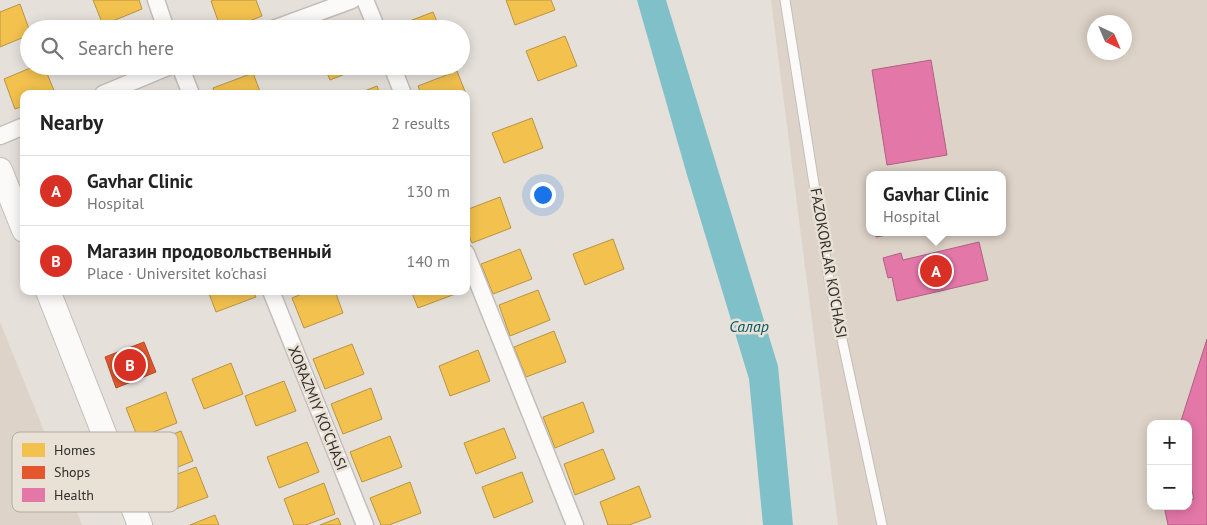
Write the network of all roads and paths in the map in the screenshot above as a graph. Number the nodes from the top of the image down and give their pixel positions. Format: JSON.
{"nodes":[{"id":1,"x":156,"y":0,"type":"edge"},
{"id":2,"x":352,"y":0,"type":"edge"},
{"id":3,"x":365,"y":0,"type":"edge"},
{"id":4,"x":785,"y":0,"type":"edge"},
{"id":5,"x":163,"y":20,"type":"edge"},
{"id":6,"x":298,"y":20,"type":"edge"},
{"id":7,"x":373,"y":20,"type":"edge"},
{"id":8,"x":148,"y":75,"type":"edge"},
{"id":9,"x":184,"y":75,"type":"edge"},
{"id":10,"x":396,"y":75,"type":"edge"},
{"id":11,"x":113,"y":90,"type":"edge"},
{"id":12,"x":190,"y":90,"type":"edge"},
{"id":13,"x":401,"y":90,"type":"edge"},
{"id":14,"x":20,"y":128,"type":"edge"},
{"id":15,"x":0,"y":136,"type":"edge"},
{"id":16,"x":0,"y":170,"type":"edge"},
{"id":17,"x":20,"y":220,"type":"edge"},
{"id":18,"x":470,"y":263,"type":"edge"},
{"id":19,"x":50,"y":295,"type":"edge"},
{"id":20,"x":273,"y":295,"type":"edge"},
{"id":21,"x":103,"y":432,"type":"edge"},
{"id":22,"x":135,"y":512,"type":"edge"},
{"id":23,"x":140,"y":525,"type":"edge"},
{"id":24,"x":366,"y":525,"type":"edge"},
{"id":25,"x":575,"y":525,"type":"edge"},
{"id":26,"x":882,"y":525,"type":"edge"}],
"edges":[{"from":1,"to":5,"type":"street"},
{"from":2,"to":6,"type":"street"},
{"from":3,"to":7,"type":"street"},
{"from":4,"to":26,"type":"lane","name":"FAZOKORLAR KO'CHASI"},
{"from":8,"to":11,"type":"street"},
{"from":9,"to":12,"type":"street"},
{"from":10,"to":13,"type":"street"},
{"from":14,"to":15,"type":"street"},
{"from":16,"to":17,"type":"main road"},
{"from":18,"to":25,"type":"street"},
{"from":19,"to":21,"type":"main road"},
{"from":20,"to":24,"type":"street","name":"XORAZMIY KO'CHASI"},
{"from":22,"to":23,"type":"main road"}]}
